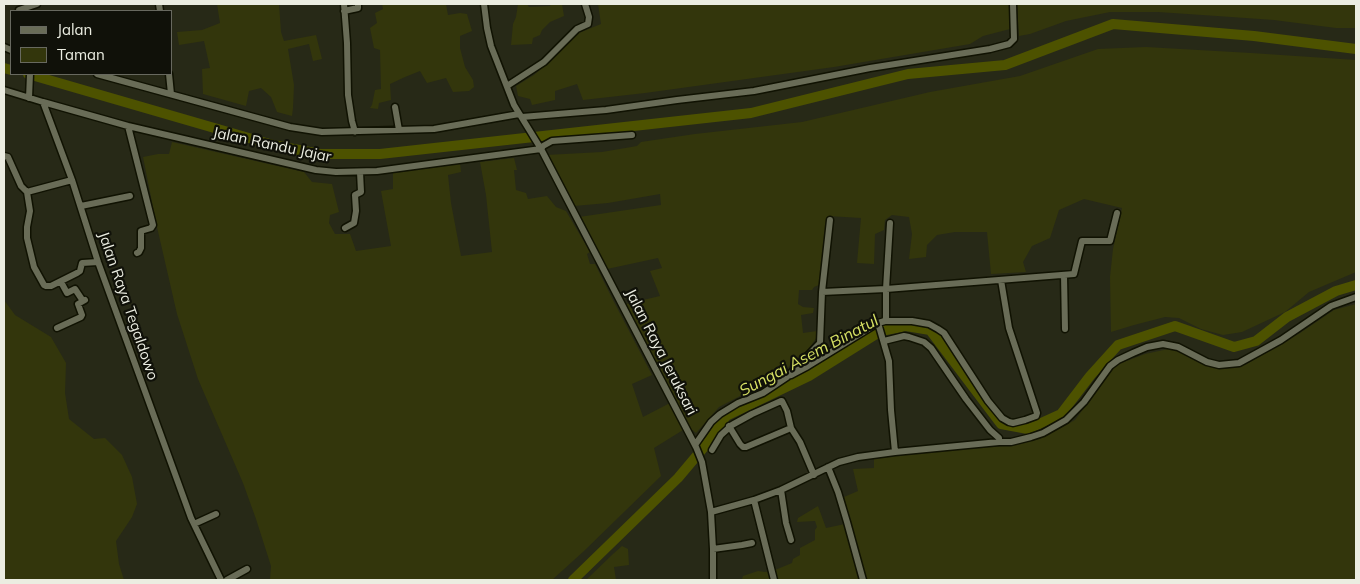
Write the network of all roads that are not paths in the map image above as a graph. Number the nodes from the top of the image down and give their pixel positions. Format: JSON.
{"nodes":[{"id":1,"x":37,"y":4,"type":"edge"},
{"id":2,"x":358,"y":4,"type":"edge"},
{"id":3,"x":484,"y":4,"type":"edge"},
{"id":4,"x":585,"y":4,"type":"edge"},
{"id":5,"x":1013,"y":4,"type":"edge"},
{"id":6,"x":344,"y":7,"type":"edge"},
{"id":7,"x":18,"y":8,"type":"edge"},
{"id":8,"x":30,"y":75,"type":"edge"},
{"id":9,"x":101,"y":75,"type":"edge"},
{"id":10,"x":169,"y":75,"type":"edge"},
{"id":11,"x":507,"y":86,"type":"junction"},
{"id":12,"x":4,"y":90,"type":"edge"},
{"id":13,"x":171,"y":94,"type":"junction"},
{"id":14,"x":29,"y":98,"type":"junction"},
{"id":15,"x":43,"y":102,"type":"junction"},
{"id":16,"x":395,"y":107,"type":"dead end"},
{"id":17,"x":522,"y":117,"type":"junction"},
{"id":18,"x":128,"y":126,"type":"junction"},
{"id":19,"x":399,"y":130,"type":"junction"},
{"id":20,"x":355,"y":132,"type":"junction"},
{"id":21,"x":632,"y":135,"type":"dead end"},
{"id":22,"x":540,"y":148,"type":"junction"},
{"id":23,"x":4,"y":156,"type":"edge"},
{"id":24,"x":360,"y":175,"type":"junction"},
{"id":25,"x":72,"y":180,"type":"junction"},
{"id":26,"x":27,"y":192,"type":"junction"},
{"id":27,"x":130,"y":196,"type":"dead end"},
{"id":28,"x":81,"y":206,"type":"junction"},
{"id":29,"x":1117,"y":213,"type":"dead end"},
{"id":30,"x":830,"y":220,"type":"dead end"},
{"id":31,"x":890,"y":223,"type":"dead end"},
{"id":32,"x":345,"y":228,"type":"dead end"},
{"id":33,"x":136,"y":253,"type":"dead end"},
{"id":34,"x":98,"y":262,"type":"junction"},
{"id":35,"x":1064,"y":276,"type":"junction"},
{"id":36,"x":1001,"y":280,"type":"junction"},
{"id":37,"x":61,"y":282,"type":"junction"},
{"id":38,"x":886,"y":289,"type":"junction"},
{"id":39,"x":822,"y":292,"type":"junction"},
{"id":40,"x":1356,"y":297,"type":"edge"},
{"id":41,"x":881,"y":323,"type":"junction"},
{"id":42,"x":58,"y":328,"type":"dead end"},
{"id":43,"x":1066,"y":329,"type":"dead end"},
{"id":44,"x":883,"y":340,"type":"junction"},
{"id":45,"x":787,"y":377,"type":"junction"},
{"id":46,"x":730,"y":426,"type":"junction"},
{"id":47,"x":791,"y":428,"type":"junction"},
{"id":48,"x":999,"y":442,"type":"junction"},
{"id":49,"x":696,"y":446,"type":"junction"},
{"id":50,"x":712,"y":450,"type":"dead end"},
{"id":51,"x":894,"y":452,"type":"junction"},
{"id":52,"x":828,"y":467,"type":"junction"},
{"id":53,"x":814,"y":475,"type":"junction"},
{"id":54,"x":781,"y":490,"type":"junction"},
{"id":55,"x":754,"y":500,"type":"junction"},
{"id":56,"x":711,"y":512,"type":"junction"},
{"id":57,"x":216,"y":514,"type":"dead end"},
{"id":58,"x":192,"y":521,"type":"junction"},
{"id":59,"x":791,"y":540,"type":"dead end"},
{"id":60,"x":752,"y":543,"type":"dead end"},
{"id":61,"x":713,"y":549,"type":"junction"},
{"id":62,"x":247,"y":569,"type":"dead end"},
{"id":63,"x":222,"y":580,"type":"edge"},
{"id":64,"x":227,"y":580,"type":"edge"},
{"id":65,"x":713,"y":580,"type":"edge"},
{"id":66,"x":774,"y":580,"type":"edge"},
{"id":67,"x":862,"y":580,"type":"edge"}],
"edges":[{"from":1,"to":7,"type":"street"},
{"from":2,"to":6,"type":"street"},
{"from":3,"to":11,"type":"street","name":"Jalan Raya Jeruksari"},
{"from":4,"to":11,"type":"street"},
{"from":5,"to":17,"type":"street"},
{"from":6,"to":20,"type":"street"},
{"from":8,"to":14,"type":"street"},
{"from":9,"to":13,"type":"street"},
{"from":10,"to":13,"type":"street"},
{"from":11,"to":17,"type":"street","name":"Jalan Raya Jeruksari"},
{"from":12,"to":14,"type":"street","name":"Jalan Randu Jajar"},
{"from":13,"to":20,"type":"street"},
{"from":14,"to":15,"type":"street","name":"Jalan Randu Jajar"},
{"from":15,"to":18,"type":"street","name":"Jalan Randu Jajar"},
{"from":15,"to":25,"type":"street","name":"Jalan Raya Tegaldowo"},
{"from":16,"to":19,"type":"street"},
{"from":17,"to":19,"type":"street"},
{"from":17,"to":22,"type":"street","name":"Jalan Raya Jeruksari"},
{"from":18,"to":24,"type":"street","name":"Jalan Randu Jajar"},
{"from":18,"to":33,"type":"street"},
{"from":19,"to":20,"type":"street"},
{"from":21,"to":22,"type":"street","name":"Jalan Randu Jajar"},
{"from":22,"to":24,"type":"street","name":"Jalan Randu Jajar"},
{"from":22,"to":49,"type":"street","name":"Jalan Raya Jeruksari"},
{"from":23,"to":26,"type":"street"},
{"from":24,"to":32,"type":"street"},
{"from":25,"to":26,"type":"street"},
{"from":25,"to":28,"type":"street","name":"Jalan Raya Tegaldowo"},
{"from":26,"to":37,"type":"street"},
{"from":27,"to":28,"type":"street"},
{"from":28,"to":34,"type":"street","name":"Jalan Raya Tegaldowo"},
{"from":29,"to":35,"type":"street"},
{"from":30,"to":39,"type":"street"},
{"from":31,"to":38,"type":"street"},
{"from":34,"to":37,"type":"street"},
{"from":34,"to":58,"type":"street","name":"Jalan Raya Tegaldowo"},
{"from":35,"to":36,"type":"street"},
{"from":35,"to":43,"type":"street"},
{"from":36,"to":38,"type":"street"},
{"from":36,"to":41,"type":"street"},
{"from":37,"to":42,"type":"street"},
{"from":38,"to":39,"type":"street"},
{"from":38,"to":41,"type":"street"},
{"from":39,"to":45,"type":"street"},
{"from":40,"to":48,"type":"street"},
{"from":41,"to":44,"type":"street"},
{"from":41,"to":45,"type":"street"},
{"from":44,"to":48,"type":"street"},
{"from":44,"to":51,"type":"street"},
{"from":45,"to":49,"type":"street"},
{"from":46,"to":47,"type":"street"},
{"from":46,"to":47,"type":"street"},
{"from":46,"to":50,"type":"street"},
{"from":47,"to":53,"type":"street"},
{"from":48,"to":51,"type":"street"},
{"from":49,"to":56,"type":"street","name":"Jalan Raya Jeruksari"},
{"from":51,"to":52,"type":"street"},
{"from":52,"to":53,"type":"street"},
{"from":52,"to":67,"type":"street"},
{"from":53,"to":54,"type":"street"},
{"from":54,"to":55,"type":"street"},
{"from":54,"to":59,"type":"street"},
{"from":55,"to":56,"type":"street"},
{"from":55,"to":66,"type":"street"},
{"from":56,"to":61,"type":"street","name":"Jalan Raya Jeruksari"},
{"from":57,"to":58,"type":"street"},
{"from":58,"to":63,"type":"street","name":"Jalan Raya Tegaldowo"},
{"from":60,"to":61,"type":"street"},
{"from":61,"to":65,"type":"street","name":"Jalan Raya Jeruksari"},
{"from":62,"to":64,"type":"street"}]}
